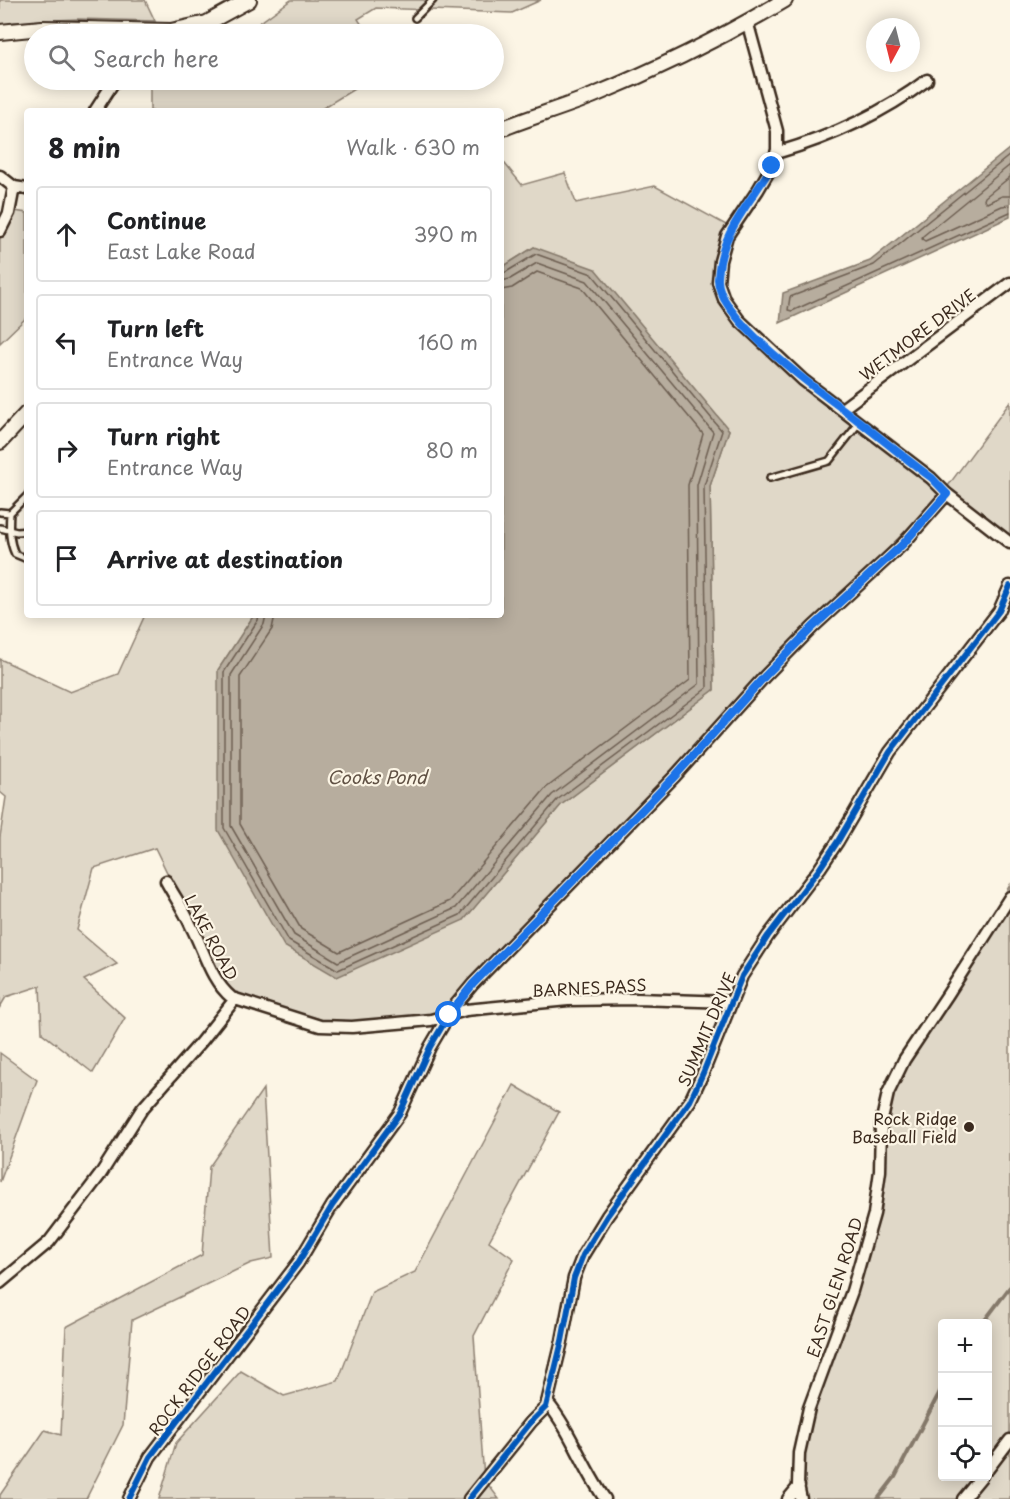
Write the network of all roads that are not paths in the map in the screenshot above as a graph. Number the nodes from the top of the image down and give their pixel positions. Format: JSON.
{"nodes":[{"id":1,"x":249,"y":0,"type":"edge"},
{"id":2,"x":433,"y":0,"type":"edge"},
{"id":3,"x":785,"y":0,"type":"edge"},
{"id":4,"x":415,"y":18,"type":"dead end"},
{"id":5,"x":747,"y":21,"type":"junction"},
{"id":6,"x":199,"y":24,"type":"edge"},
{"id":7,"x":24,"y":30,"type":"edge"},
{"id":8,"x":0,"y":32,"type":"edge"},
{"id":9,"x":927,"y":80,"type":"dead end"},
{"id":10,"x":109,"y":90,"type":"edge"},
{"id":11,"x":97,"y":108,"type":"edge"},
{"id":12,"x":504,"y":128,"type":"edge"},
{"id":13,"x":777,"y":153,"type":"junction"},
{"id":14,"x":0,"y":176,"type":"edge"},
{"id":15,"x":14,"y":188,"type":"junction"},
{"id":16,"x":24,"y":189,"type":"edge"},
{"id":17,"x":0,"y":231,"type":"edge"},
{"id":18,"x":1010,"y":283,"type":"edge"},
{"id":19,"x":842,"y":409,"type":"junction"},
{"id":20,"x":24,"y":416,"type":"edge"},
{"id":21,"x":860,"y":422,"type":"junction"},
{"id":22,"x":0,"y":442,"type":"edge"},
{"id":23,"x":770,"y":478,"type":"dead end"},
{"id":24,"x":947,"y":494,"type":"junction"},
{"id":25,"x":24,"y":498,"type":"edge"},
{"id":26,"x":0,"y":512,"type":"edge"},
{"id":27,"x":10,"y":513,"type":"junction"},
{"id":28,"x":0,"y":528,"type":"edge"},
{"id":29,"x":9,"y":530,"type":"junction"},
{"id":30,"x":24,"y":531,"type":"edge"},
{"id":31,"x":1009,"y":541,"type":"edge"},
{"id":32,"x":24,"y":558,"type":"edge"},
{"id":33,"x":1010,"y":586,"type":"edge"},
{"id":34,"x":166,"y":881,"type":"dead end"},
{"id":35,"x":1010,"y":897,"type":"edge"},
{"id":36,"x":235,"y":999,"type":"junction"},
{"id":37,"x":731,"y":1002,"type":"junction"},
{"id":38,"x":449,"y":1015,"type":"junction"},
{"id":39,"x":0,"y":1283,"type":"edge"},
{"id":40,"x":547,"y":1402,"type":"junction"},
{"id":41,"x":1010,"y":1440,"type":"edge"},
{"id":42,"x":992,"y":1463,"type":"edge"},
{"id":43,"x":978,"y":1481,"type":"edge"},
{"id":44,"x":799,"y":1486,"type":"junction"},
{"id":45,"x":129,"y":1499,"type":"edge"},
{"id":46,"x":469,"y":1499,"type":"edge"},
{"id":47,"x":605,"y":1499,"type":"edge"},
{"id":48,"x":788,"y":1499,"type":"edge"},
{"id":49,"x":801,"y":1499,"type":"edge"},
{"id":50,"x":963,"y":1499,"type":"edge"}],
"edges":[{"from":1,"to":6,"type":"street"},
{"from":2,"to":4,"type":"lane"},
{"from":3,"to":5,"type":"street"},
{"from":5,"to":12,"type":"street"},
{"from":5,"to":13,"type":"street"},
{"from":7,"to":8,"type":"street"},
{"from":9,"to":13,"type":"street"},
{"from":10,"to":11,"type":"street"},
{"from":13,"to":19,"type":"street"},
{"from":14,"to":15,"type":"street"},
{"from":15,"to":16,"type":"street"},
{"from":15,"to":17,"type":"street"},
{"from":18,"to":19,"type":"street","name":"WETMORE DRIVE"},
{"from":19,"to":21,"type":"street"},
{"from":20,"to":22,"type":"street"},
{"from":21,"to":23,"type":"lane"},
{"from":21,"to":24,"type":"street"},
{"from":24,"to":31,"type":"street"},
{"from":24,"to":38,"type":"street","name":"ROCK RIDGE ROAD"},
{"from":25,"to":27,"type":"lane"},
{"from":26,"to":27,"type":"lane"},
{"from":27,"to":29,"type":"lane"},
{"from":28,"to":29,"type":"lane"},
{"from":29,"to":30,"type":"lane"},
{"from":29,"to":32,"type":"lane"},
{"from":33,"to":37,"type":"street","name":"SUMMIT DRIVE"},
{"from":34,"to":36,"type":"street","name":"LAKE ROAD"},
{"from":35,"to":44,"type":"street","name":"EAST GLEN ROAD"},
{"from":36,"to":38,"type":"street","name":"LAKE ROAD"},
{"from":36,"to":39,"type":"street"},
{"from":37,"to":38,"type":"street","name":"BARNES PASS"},
{"from":37,"to":40,"type":"street","name":"SUMMIT DRIVE"},
{"from":38,"to":45,"type":"street","name":"ROCK RIDGE ROAD"},
{"from":40,"to":46,"type":"street","name":"SUMMIT DRIVE"},
{"from":40,"to":47,"type":"street"},
{"from":41,"to":42,"type":"street"},
{"from":43,"to":50,"type":"street"},
{"from":44,"to":48,"type":"street"},
{"from":44,"to":49,"type":"street","name":"EAST GLEN ROAD"}]}
